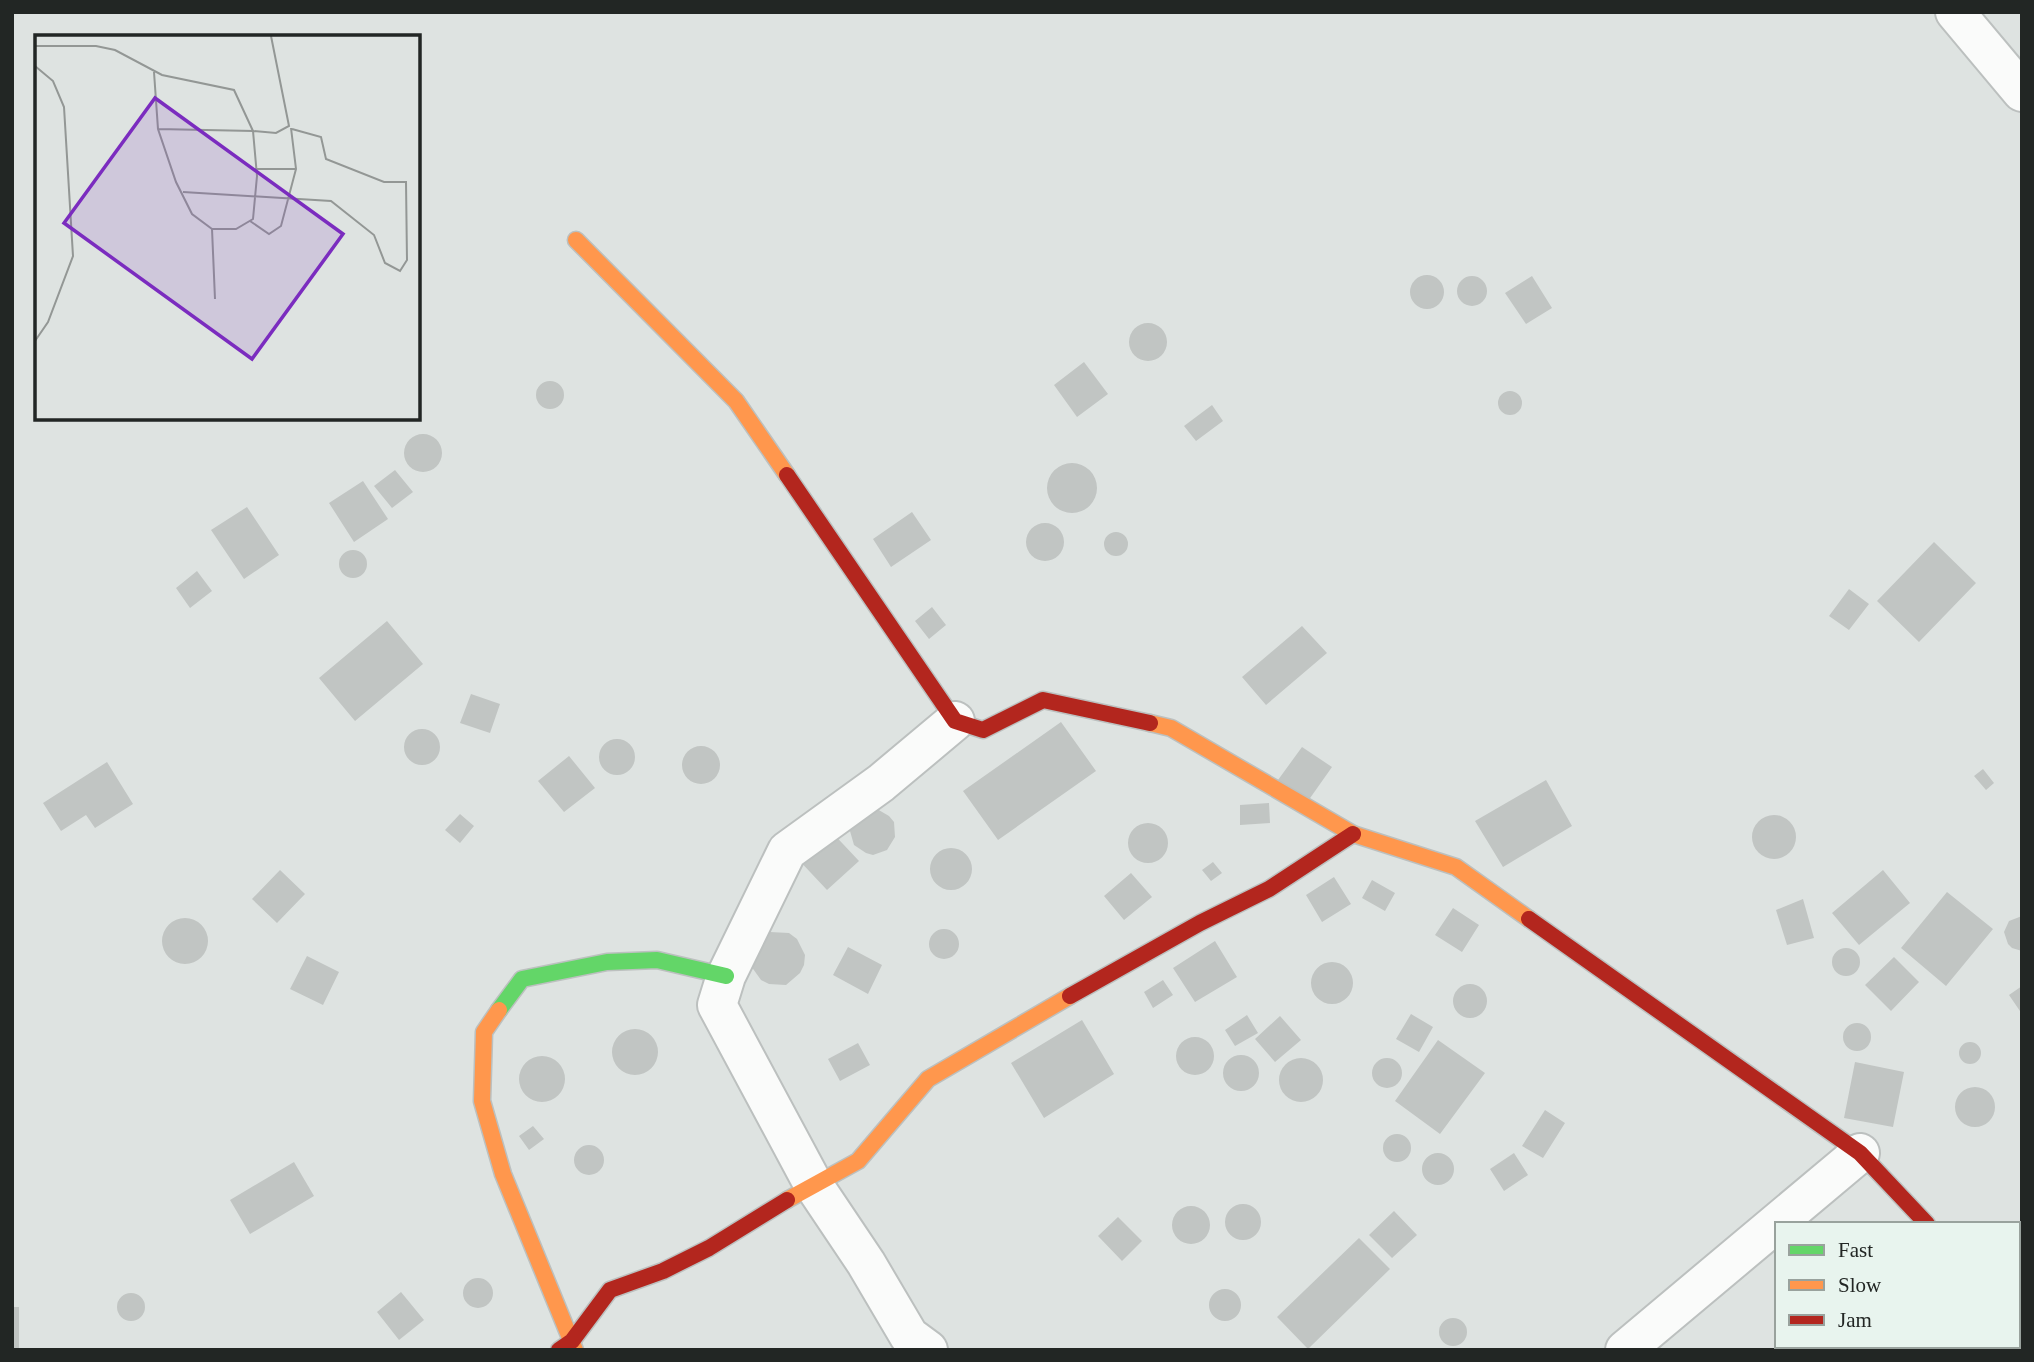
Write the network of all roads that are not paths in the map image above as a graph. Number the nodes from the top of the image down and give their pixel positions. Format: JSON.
{"nodes":[{"id":1,"x":1955,"y":12,"type":"edge"},
{"id":2,"x":2022,"y":92,"type":"edge"},
{"id":3,"x":576,"y":240,"type":"dead end"},
{"id":4,"x":955,"y":720,"type":"junction"},
{"id":5,"x":1353,"y":834,"type":"junction"},
{"id":6,"x":726,"y":976,"type":"junction"},
{"id":7,"x":1860,"y":1153,"type":"junction"},
{"id":8,"x":813,"y":1184,"type":"junction"},
{"id":9,"x":1778,"y":1222,"type":"edge"},
{"id":10,"x":1925,"y":1222,"type":"edge"},
{"id":11,"x":1775,"y":1224,"type":"edge"},
{"id":12,"x":569,"y":1347,"type":"edge"},
{"id":13,"x":928,"y":1350,"type":"edge"},
{"id":14,"x":1625,"y":1350,"type":"edge"}],
"edges":[{"from":1,"to":2,"type":"street"},
{"from":3,"to":4,"type":"street"},
{"from":4,"to":5,"type":"street"},
{"from":4,"to":6,"type":"street"},
{"from":5,"to":7,"type":"street"},
{"from":5,"to":8,"type":"street"},
{"from":6,"to":8,"type":"street"},
{"from":6,"to":12,"type":"street"},
{"from":7,"to":9,"type":"street"},
{"from":7,"to":10,"type":"street"},
{"from":8,"to":12,"type":"street"},
{"from":8,"to":13,"type":"street"},
{"from":11,"to":14,"type":"street"}]}
